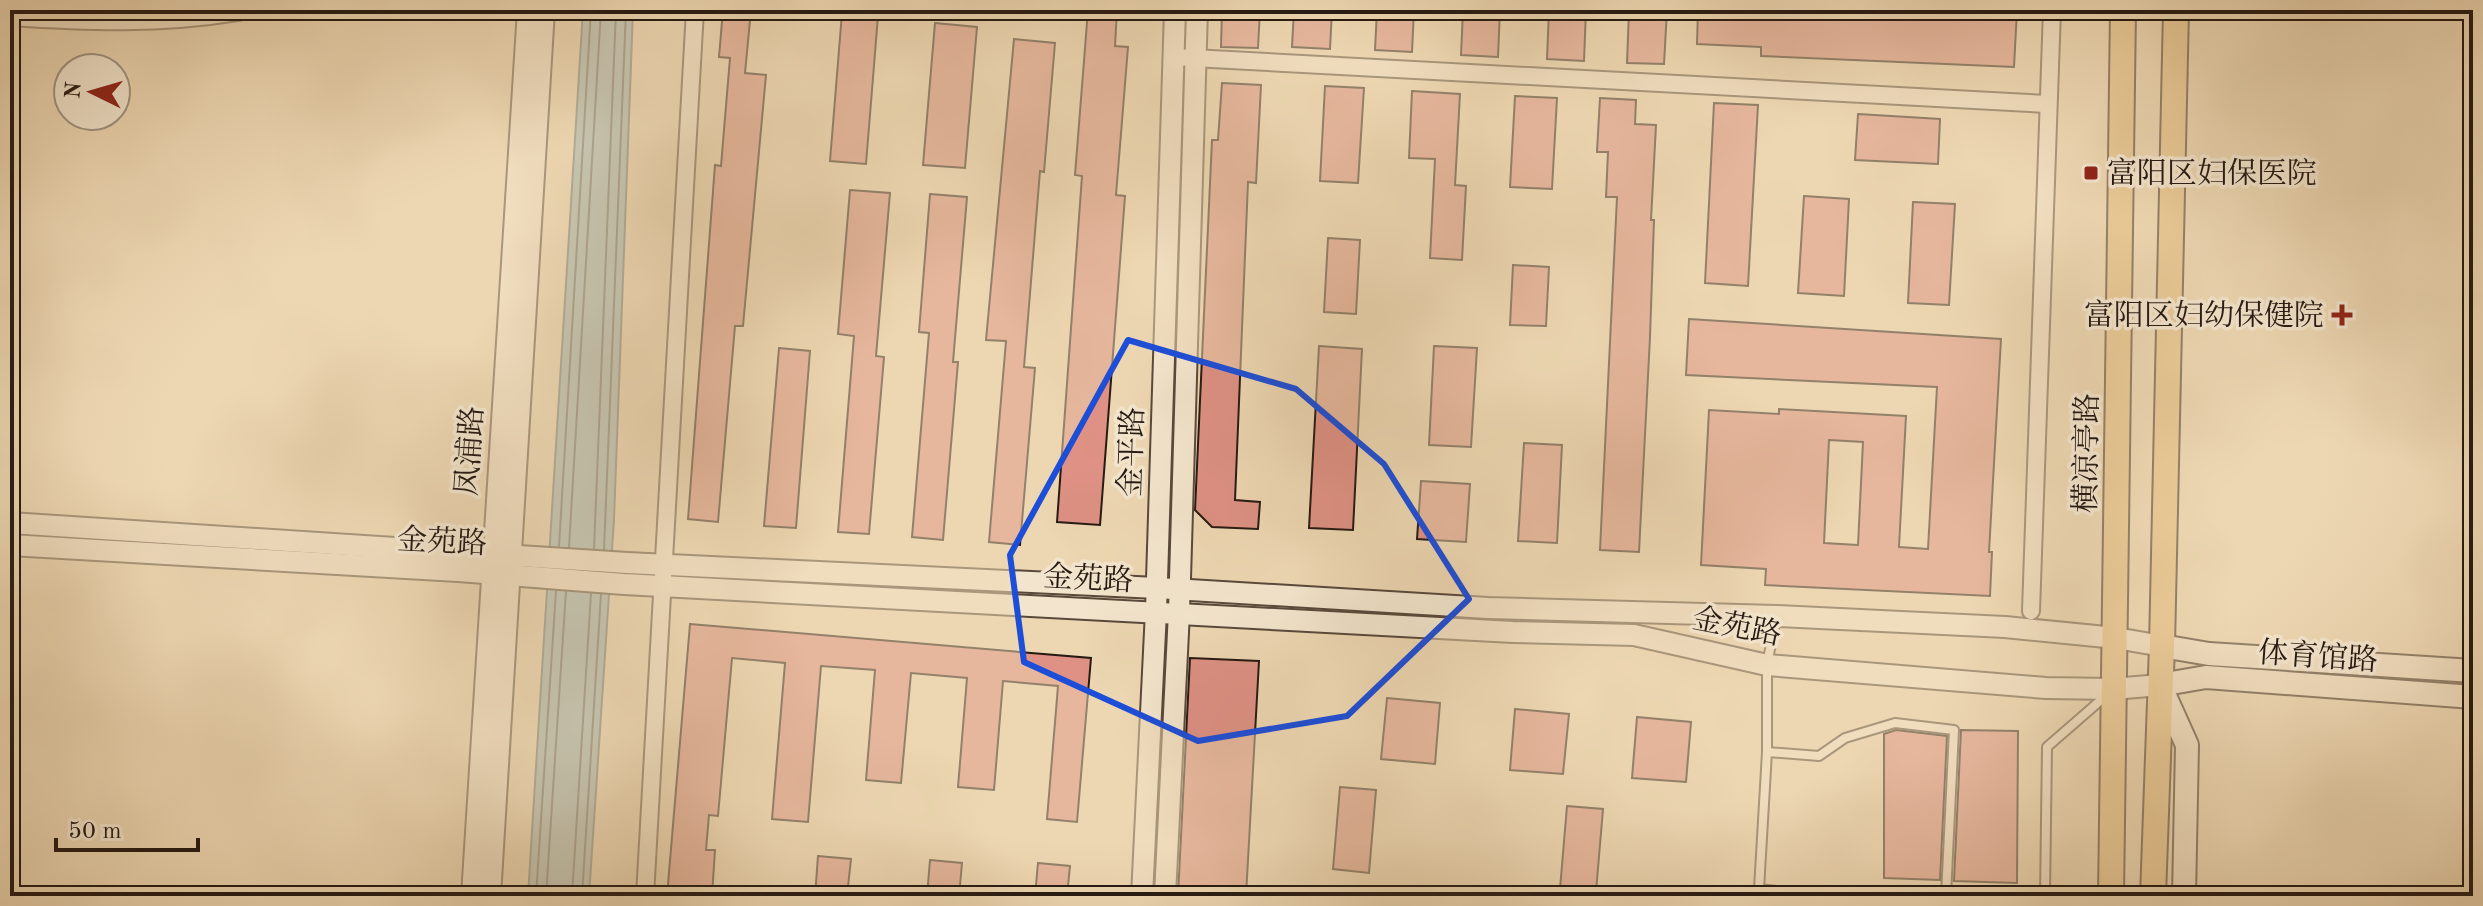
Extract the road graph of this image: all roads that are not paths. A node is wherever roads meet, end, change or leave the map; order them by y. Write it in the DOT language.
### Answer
graph roads {
  1 [pos="238,10"];
  2 [pos="528,10"];
  3 [pos="544,10"];
  4 [pos="695,10"];
  5 [pos="1175,10"];
  6 [pos="1197,10"];
  7 [pos="2052,10"];
  8 [pos="2123,10"];
  9 [pos="2176,10"];
  10 [pos="10,15"];
  11 [pos="1174,57"];
  12 [pos="1195,59"];
  13 [pos="2048,104"];
  14 [pos="10,523"];
  15 [pos="10,545"];
  16 [pos="501,564"];
  17 [pos="663,565"];
  18 [pos="548,568"];
  19 [pos="661,586"];
  20 [pos="1157,588"];
  21 [pos="1180,590"];
  22 [pos="1156,611"];
  23 [pos="2031,611"];
  24 [pos="1179,612"];
  25 [pos="1776,616"];
  26 [pos="2116,638"];
  27 [pos="2162,646"];
  28 [pos="1767,665"];
  29 [pos="2473,671"];
  30 [pos="2160,685"];
  31 [pos="2113,689"];
  32 [pos="2473,697"];
  33 [pos="1767,752"];
  34 [pos="1796,895"];
  35 [pos="472,896"];
  36 [pos="490,896"];
  37 [pos="645,896"];
  38 [pos="1142,896"];
  39 [pos="1165,896"];
  40 [pos="1820,896"];
  41 [pos="1946,896"];
  42 [pos="2045,896"];
  43 [pos="2111,896"];
  44 [pos="2153,896"];
  45 [pos="2184,896"];
  1 -- 10 [label="street"];
  2 -- 16 [label="street, 凤浦路"];
  3 -- 16 [label="street, 凤浦路"];
  4 -- 17 [label="street"];
  5 -- 11 [label="street, 金平路"];
  6 -- 12 [label="street, 金平路"];
  7 -- 13 [label="street"];
  8 -- 26 [label="main road, 横凉亭路"];
  9 -- 27 [label="main road"];
  11 -- 12 [label="street"];
  11 -- 20 [label="street, 金平路"];
  12 -- 13 [label="street"];
  12 -- 21 [label="street, 金平路"];
  13 -- 23 [label="street"];
  14 -- 16 [label="street, 金苑路"];
  15 -- 16 [label="street, 金苑路"];
  16 -- 18 [label="street, 金苑路"];
  16 -- 35 [label="street, 凤浦路"];
  16 -- 36 [label="street, 凤浦路"];
  17 -- 18 [label="street"];
  17 -- 19 [label="street"];
  17 -- 20 [label="street"];
  18 -- 19 [label="street, 金苑路"];
  19 -- 22 [label="street, 金苑路"];
  19 -- 37 [label="street"];
  20 -- 21 [label="street"];
  20 -- 22 [label="street, 金平路"];
  21 -- 24 [label="street, 金平路"];
  21 -- 25 [label="street"];
  22 -- 24 [label="street, 金苑路"];
  22 -- 38 [label="street, 金平路"];
  24 -- 28 [label="street, 金苑路"];
  24 -- 39 [label="street, 金平路"];
  25 -- 26 [label="street"];
  25 -- 28 [label="lane"];
  26 -- 27 [label="street"];
  26 -- 31 [label="main road, 横凉亭路"];
  27 -- 29 [label="main road, 体育馆路"];
  27 -- 30 [label="main road"];
  28 -- 31 [label="street, 金苑路"];
  28 -- 33 [label="lane"];
  30 -- 31 [label="street, 金苑路"];
  30 -- 32 [label="main road, 体育馆路"];
  30 -- 44 [label="main road"];
  30 -- 45 [label="main road"];
  31 -- 42 [label="lane"];
  31 -- 43 [label="main road, 横凉亭路"];
  33 -- 34 [label="lane"];
  33 -- 41 [label="lane"];
  34 -- 40 [label="lane"];
}
